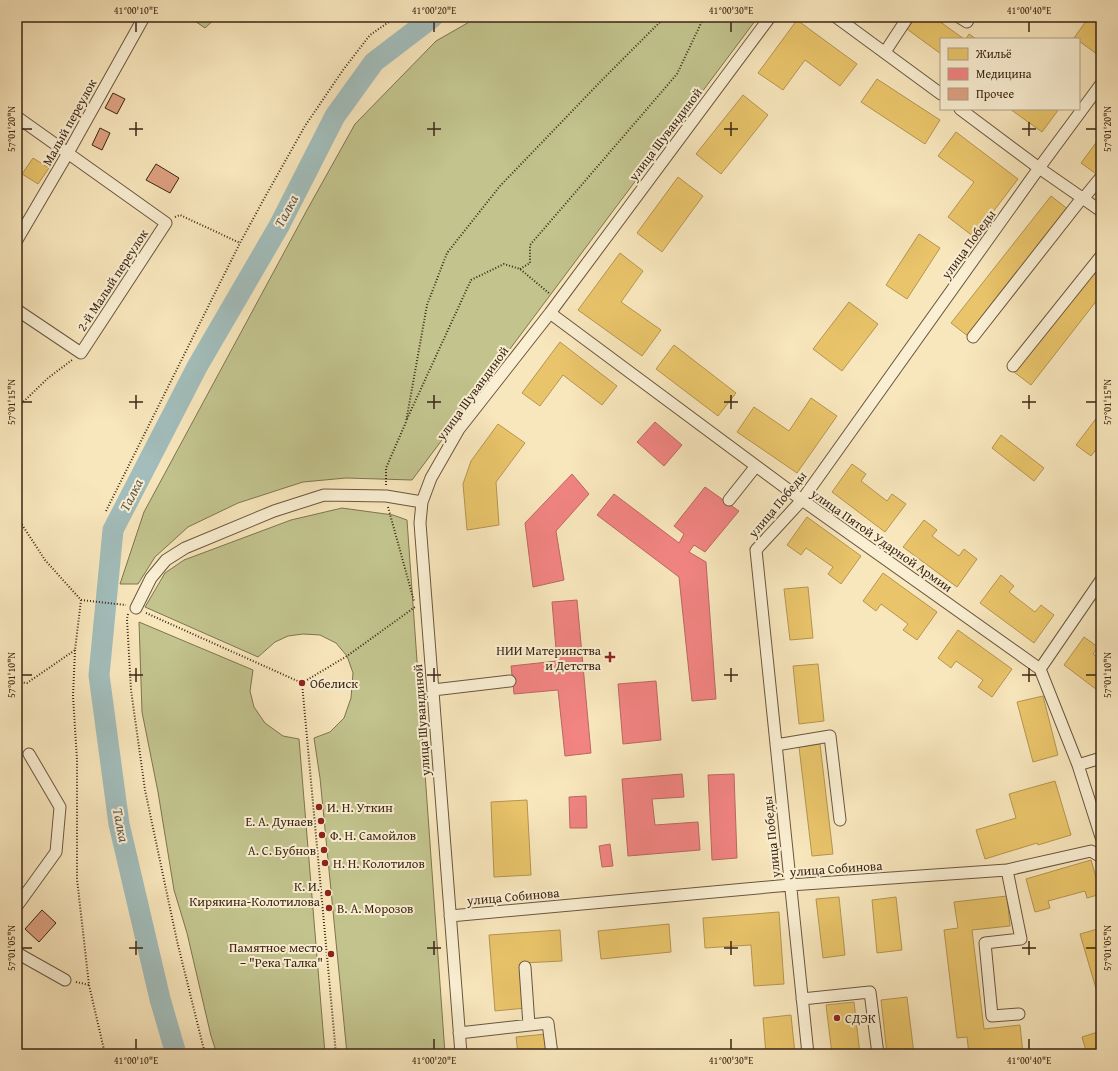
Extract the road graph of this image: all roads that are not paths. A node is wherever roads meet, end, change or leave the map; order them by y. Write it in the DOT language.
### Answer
graph roads {
  1 [pos="144,17"];
  2 [pos="770,17"];
  3 [pos="836,17"];
  4 [pos="908,17"];
  5 [pos="959,17"];
  6 [pos="970,17"];
  7 [pos="884,52"];
  8 [pos="1101,84"];
  9 [pos="940,93"];
  10 [pos="961,110"];
  11 [pos="17,117"];
  12 [pos="68,153"];
  13 [pos="1039,168"];
  14 [pos="1101,177"];
  15 [pos="1083,198"];
  16 [pos="1101,211"];
  17 [pos="17,240"];
  18 [pos="1101,256"];
  19 [pos="17,310"];
  20 [pos="550,313"];
  21 [pos="973,337"];
  22 [pos="1013,366"];
  23 [pos="756,466"];
  24 [pos="729,500"];
  25 [pos="802,500"];
  26 [pos="422,502"];
  27 [pos="1101,580"];
  28 [pos="132,607"];
  29 [pos="1040,669"];
  30 [pos="510,681"];
  31 [pos="433,690"];
  32 [pos="776,745"];
  33 [pos="29,754"];
  34 [pos="1101,758"];
  35 [pos="1078,765"];
  36 [pos="840,820"];
  37 [pos="1101,837"];
  38 [pos="1101,857"];
  39 [pos="1007,870"];
  40 [pos="790,885"];
  41 [pos="17,906"];
  42 [pos="450,916"];
  43 [pos="17,953"];
  44 [pos="524,967"];
  45 [pos="65,980"];
  46 [pos="802,999"];
  47 [pos="1019,1014"];
  48 [pos="529,1025"];
  49 [pos="459,1033"];
  50 [pos="461,1054"];
  51 [pos="552,1054"];
  52 [pos="808,1054"];
  53 [pos="878,1054"];
  1 -- 12 [label="street, Малый переулок"];
  2 -- 20 [label="street, улица Шувандиной"];
  3 -- 7 [label="street"];
  4 -- 7 [label="street"];
  5 -- 6 [label="street"];
  7 -- 9 [label="street"];
  8 -- 13 [label="street, улица Победы"];
  10 -- 13 [label="street"];
  11 -- 12 [label="street"];
  12 -- 17 [label="street, Малый переулок"];
  12 -- 19 [label="street, 2-й Малый переулок"];
  13 -- 15 [label="street"];
  13 -- 25 [label="street, улица Победы"];
  14 -- 15 [label="street"];
  15 -- 16 [label="street"];
  15 -- 21 [label="street"];
  18 -- 22 [label="street"];
  20 -- 23 [label="street, улица Пятой Ударной Армии"];
  20 -- 26 [label="street, улица Шувандиной"];
  23 -- 24 [label="street"];
  23 -- 25 [label="street, улица Пятой Ударной Армии"];
  25 -- 29 [label="street, улица Пятой Ударной Армии"];
  25 -- 32 [label="street, улица Победы"];
  26 -- 28 [label="street"];
  26 -- 31 [label="street, улица Шувандиной"];
  27 -- 29 [label="street"];
  29 -- 35 [label="street"];
  30 -- 31 [label="street"];
  31 -- 42 [label="street, улица Шувандиной"];
  32 -- 36 [label="street"];
  32 -- 40 [label="street, улица Победы"];
  33 -- 41 [label="street"];
  34 -- 35 [label="street"];
  35 -- 37 [label="street"];
  38 -- 39 [label="street, улица Собинова"];
  39 -- 40 [label="street, улица Собинова"];
  39 -- 47 [label="street"];
  40 -- 42 [label="street, улица Собинова"];
  40 -- 46 [label="street, улица Победы"];
  42 -- 49 [label="street, улица Шувандиной"];
  43 -- 45 [label="street"];
  44 -- 48 [label="street"];
  46 -- 52 [label="street, улица Победы"];
  46 -- 53 [label="street"];
  48 -- 49 [label="street"];
  48 -- 51 [label="street"];
  49 -- 50 [label="street, улица Шувандиной"];
}
